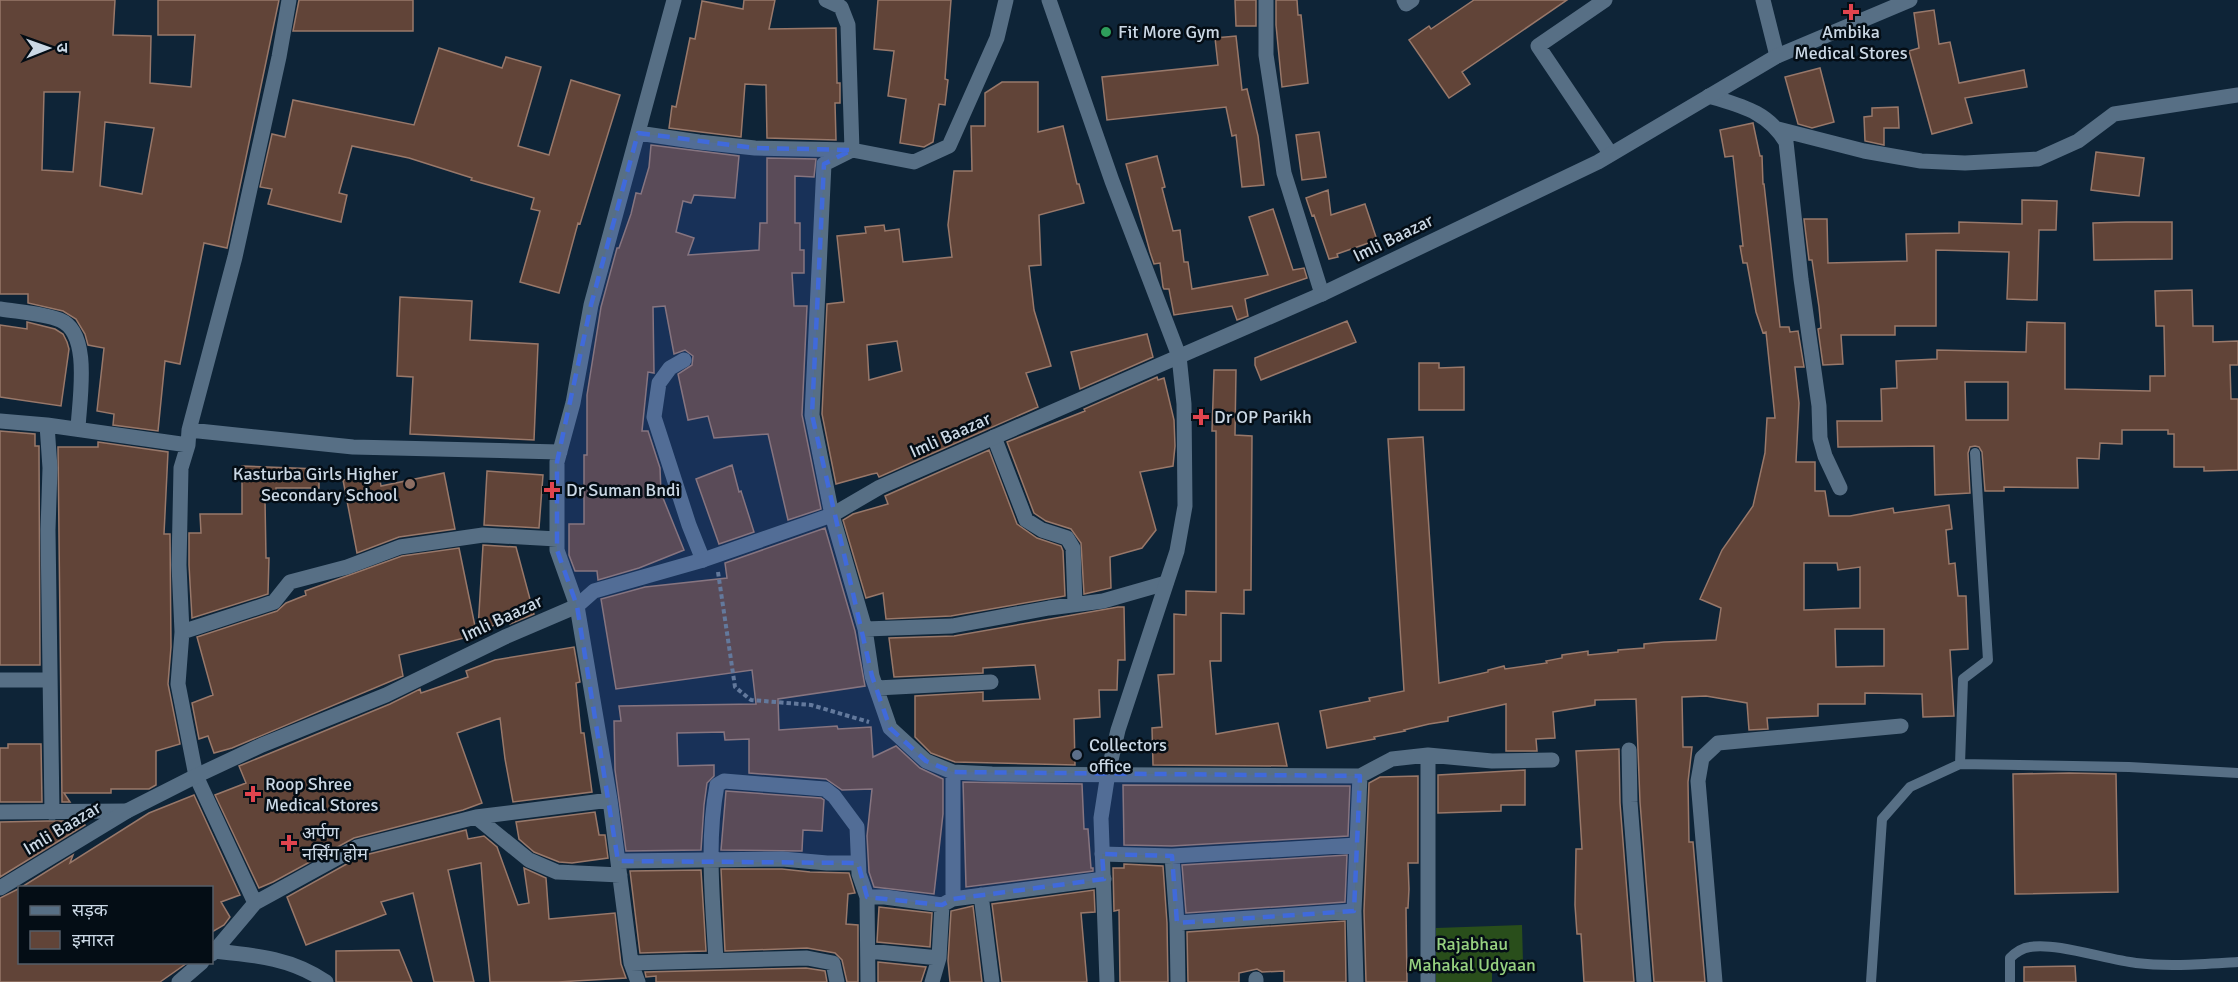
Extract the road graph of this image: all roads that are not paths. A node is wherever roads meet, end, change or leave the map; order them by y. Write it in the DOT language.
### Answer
graph roads {
  1 [pos="289,0"];
  2 [pos="674,0"];
  3 [pos="826,0"];
  4 [pos="1006,0"];
  5 [pos="1049,0"];
  6 [pos="1266,0"];
  7 [pos="1404,0"];
  8 [pos="1412,0"];
  9 [pos="1605,0"];
  10 [pos="1763,0"];
  11 [pos="1909,0"];
  12 [pos="1777,56"];
  13 [pos="2238,95"];
  14 [pos="1709,96"];
  15 [pos="1778,129"];
  16 [pos="638,133"];
  17 [pos="852,150"];
  18 [pos="1610,153"];
  19 [pos="1322,294"];
  20 [pos="0,309"];
  21 [pos="1179,356"];
  22 [pos="684,360"];
  23 [pos="0,421"];
  24 [pos="47,425"];
  25 [pos="78,429"];
  26 [pos="189,429"];
  27 [pos="994,437"];
  28 [pos="188,445"];
  29 [pos="560,452"];
  30 [pos="1975,453"];
  31 [pos="1840,488"];
  32 [pos="832,515"];
  33 [pos="557,539"];
  34 [pos="703,560"];
  35 [pos="1166,582"];
  36 [pos="1076,604"];
  37 [pos="577,606"];
  38 [pos="865,630"];
  39 [pos="182,632"];
  40 [pos="0,680"];
  41 [pos="49,680"];
  42 [pos="991,682"];
  43 [pos="877,688"];
  44 [pos="1901,726"];
  45 [pos="1629,750"];
  46 [pos="1428,755"];
  47 [pos="1552,760"];
  48 [pos="1960,764"];
  49 [pos="954,772"];
  50 [pos="1108,773"];
  51 [pos="2238,773"];
  52 [pos="196,776"];
  53 [pos="1360,776"];
  54 [pos="610,800"];
  55 [pos="128,811"];
  56 [pos="0,812"];
  57 [pos="52,813"];
  58 [pos="476,817"];
  59 [pos="1357,845"];
  60 [pos="1102,854"];
  61 [pos="1172,856"];
  62 [pos="711,859"];
  63 [pos="858,863"];
  64 [pos="619,868"];
  65 [pos="1104,879"];
  66 [pos="0,888"];
  67 [pos="981,895"];
  68 [pos="867,897"];
  69 [pos="948,902"];
  70 [pos="255,903"];
  71 [pos="1354,911"];
  72 [pos="1177,923"];
  73 [pos="868,951"];
  74 [pos="213,953"];
  75 [pos="939,958"];
  76 [pos="716,961"];
  77 [pos="2238,962"];
  78 [pos="631,963"];
  79 [pos="201,964"];
  80 [pos="179,982"];
  81 [pos="326,982"];
  82 [pos="638,982"];
  83 [pos="837,982"];
  84 [pos="868,982"];
  85 [pos="932,982"];
  86 [pos="992,982"];
  87 [pos="1107,982"];
  88 [pos="1178,982"];
  89 [pos="1356,982"];
  90 [pos="1428,982"];
  91 [pos="1644,982"];
  92 [pos="1715,982"];
  93 [pos="1871,982"];
  94 [pos="2010,982"];
  1 -- 26 [label="street"];
  2 -- 16 [label="street"];
  3 -- 17 [label="street"];
  4 -- 17 [label="street"];
  5 -- 21 [label="street"];
  6 -- 19 [label="street"];
  7 -- 8 [label="street"];
  9 -- 18 [label="street"];
  10 -- 12 [label="street"];
  11 -- 12 [label="street, Imli Baazar"];
  12 -- 14 [label="street, Imli Baazar"];
  13 -- 15 [label="street"];
  14 -- 15 [label="street"];
  14 -- 18 [label="street, Imli Baazar"];
  15 -- 31 [label="street"];
  16 -- 17 [label="street"];
  16 -- 29 [label="street"];
  17 -- 32 [label="street"];
  18 -- 19 [label="street, Imli Baazar"];
  19 -- 21 [label="street, Imli Baazar"];
  20 -- 25 [label="street"];
  21 -- 27 [label="street, Imli Baazar"];
  21 -- 35 [label="street"];
  22 -- 34 [label="street"];
  23 -- 24 [label="street"];
  24 -- 25 [label="street"];
  24 -- 41 [label="street"];
  25 -- 28 [label="street"];
  26 -- 28 [label="street"];
  26 -- 29 [label="street"];
  27 -- 32 [label="street, Imli Baazar"];
  27 -- 36 [label="street"];
  28 -- 39 [label="street"];
  29 -- 33 [label="street"];
  30 -- 48 [label="lane"];
  32 -- 34 [label="street, Imli Baazar"];
  32 -- 38 [label="street"];
  33 -- 37 [label="street"];
  33 -- 39 [label="street"];
  34 -- 37 [label="street, Imli Baazar"];
  35 -- 36 [label="street"];
  35 -- 50 [label="street"];
  36 -- 38 [label="street"];
  37 -- 52 [label="street, Imli Baazar"];
  37 -- 54 [label="street"];
  38 -- 43 [label="street"];
  39 -- 52 [label="street"];
  40 -- 41 [label="street"];
  41 -- 57 [label="street"];
  42 -- 43 [label="street"];
  43 -- 49 [label="street"];
  44 -- 92 [label="street"];
  45 -- 91 [label="street"];
  46 -- 47 [label="street"];
  46 -- 53 [label="street"];
  46 -- 90 [label="street"];
  48 -- 51 [label="lane"];
  48 -- 93 [label="lane"];
  49 -- 50 [label="street"];
  49 -- 69 [label="street"];
  50 -- 53 [label="street"];
  50 -- 60 [label="street"];
  52 -- 55 [label="street, Imli Baazar"];
  52 -- 70 [label="street"];
  53 -- 59 [label="street"];
  54 -- 58 [label="street"];
  54 -- 64 [label="street"];
  55 -- 57 [label="street"];
  55 -- 66 [label="street, Imli Baazar"];
  56 -- 57 [label="street"];
  58 -- 64 [label="street"];
  58 -- 70 [label="street"];
  59 -- 61 [label="street"];
  59 -- 71 [label="street"];
  60 -- 61 [label="street"];
  60 -- 65 [label="street"];
  61 -- 72 [label="street"];
  62 -- 63 [label="street"];
  62 -- 63 [label="street"];
  62 -- 64 [label="street"];
  62 -- 76 [label="street"];
  63 -- 68 [label="street"];
  64 -- 78 [label="street"];
  65 -- 67 [label="street"];
  65 -- 87 [label="street"];
  67 -- 69 [label="street"];
  67 -- 86 [label="street"];
  68 -- 69 [label="street"];
  68 -- 73 [label="street"];
  69 -- 75 [label="street"];
  70 -- 74 [label="street"];
  71 -- 72 [label="street"];
  71 -- 89 [label="street"];
  72 -- 88 [label="street"];
  73 -- 75 [label="street"];
  73 -- 84 [label="street"];
  74 -- 81 [label="street"];
  75 -- 85 [label="street"];
  76 -- 78 [label="street"];
  76 -- 83 [label="street"];
  77 -- 94 [label="lane"];
  78 -- 82 [label="street"];
  79 -- 80 [label="street"];
}
